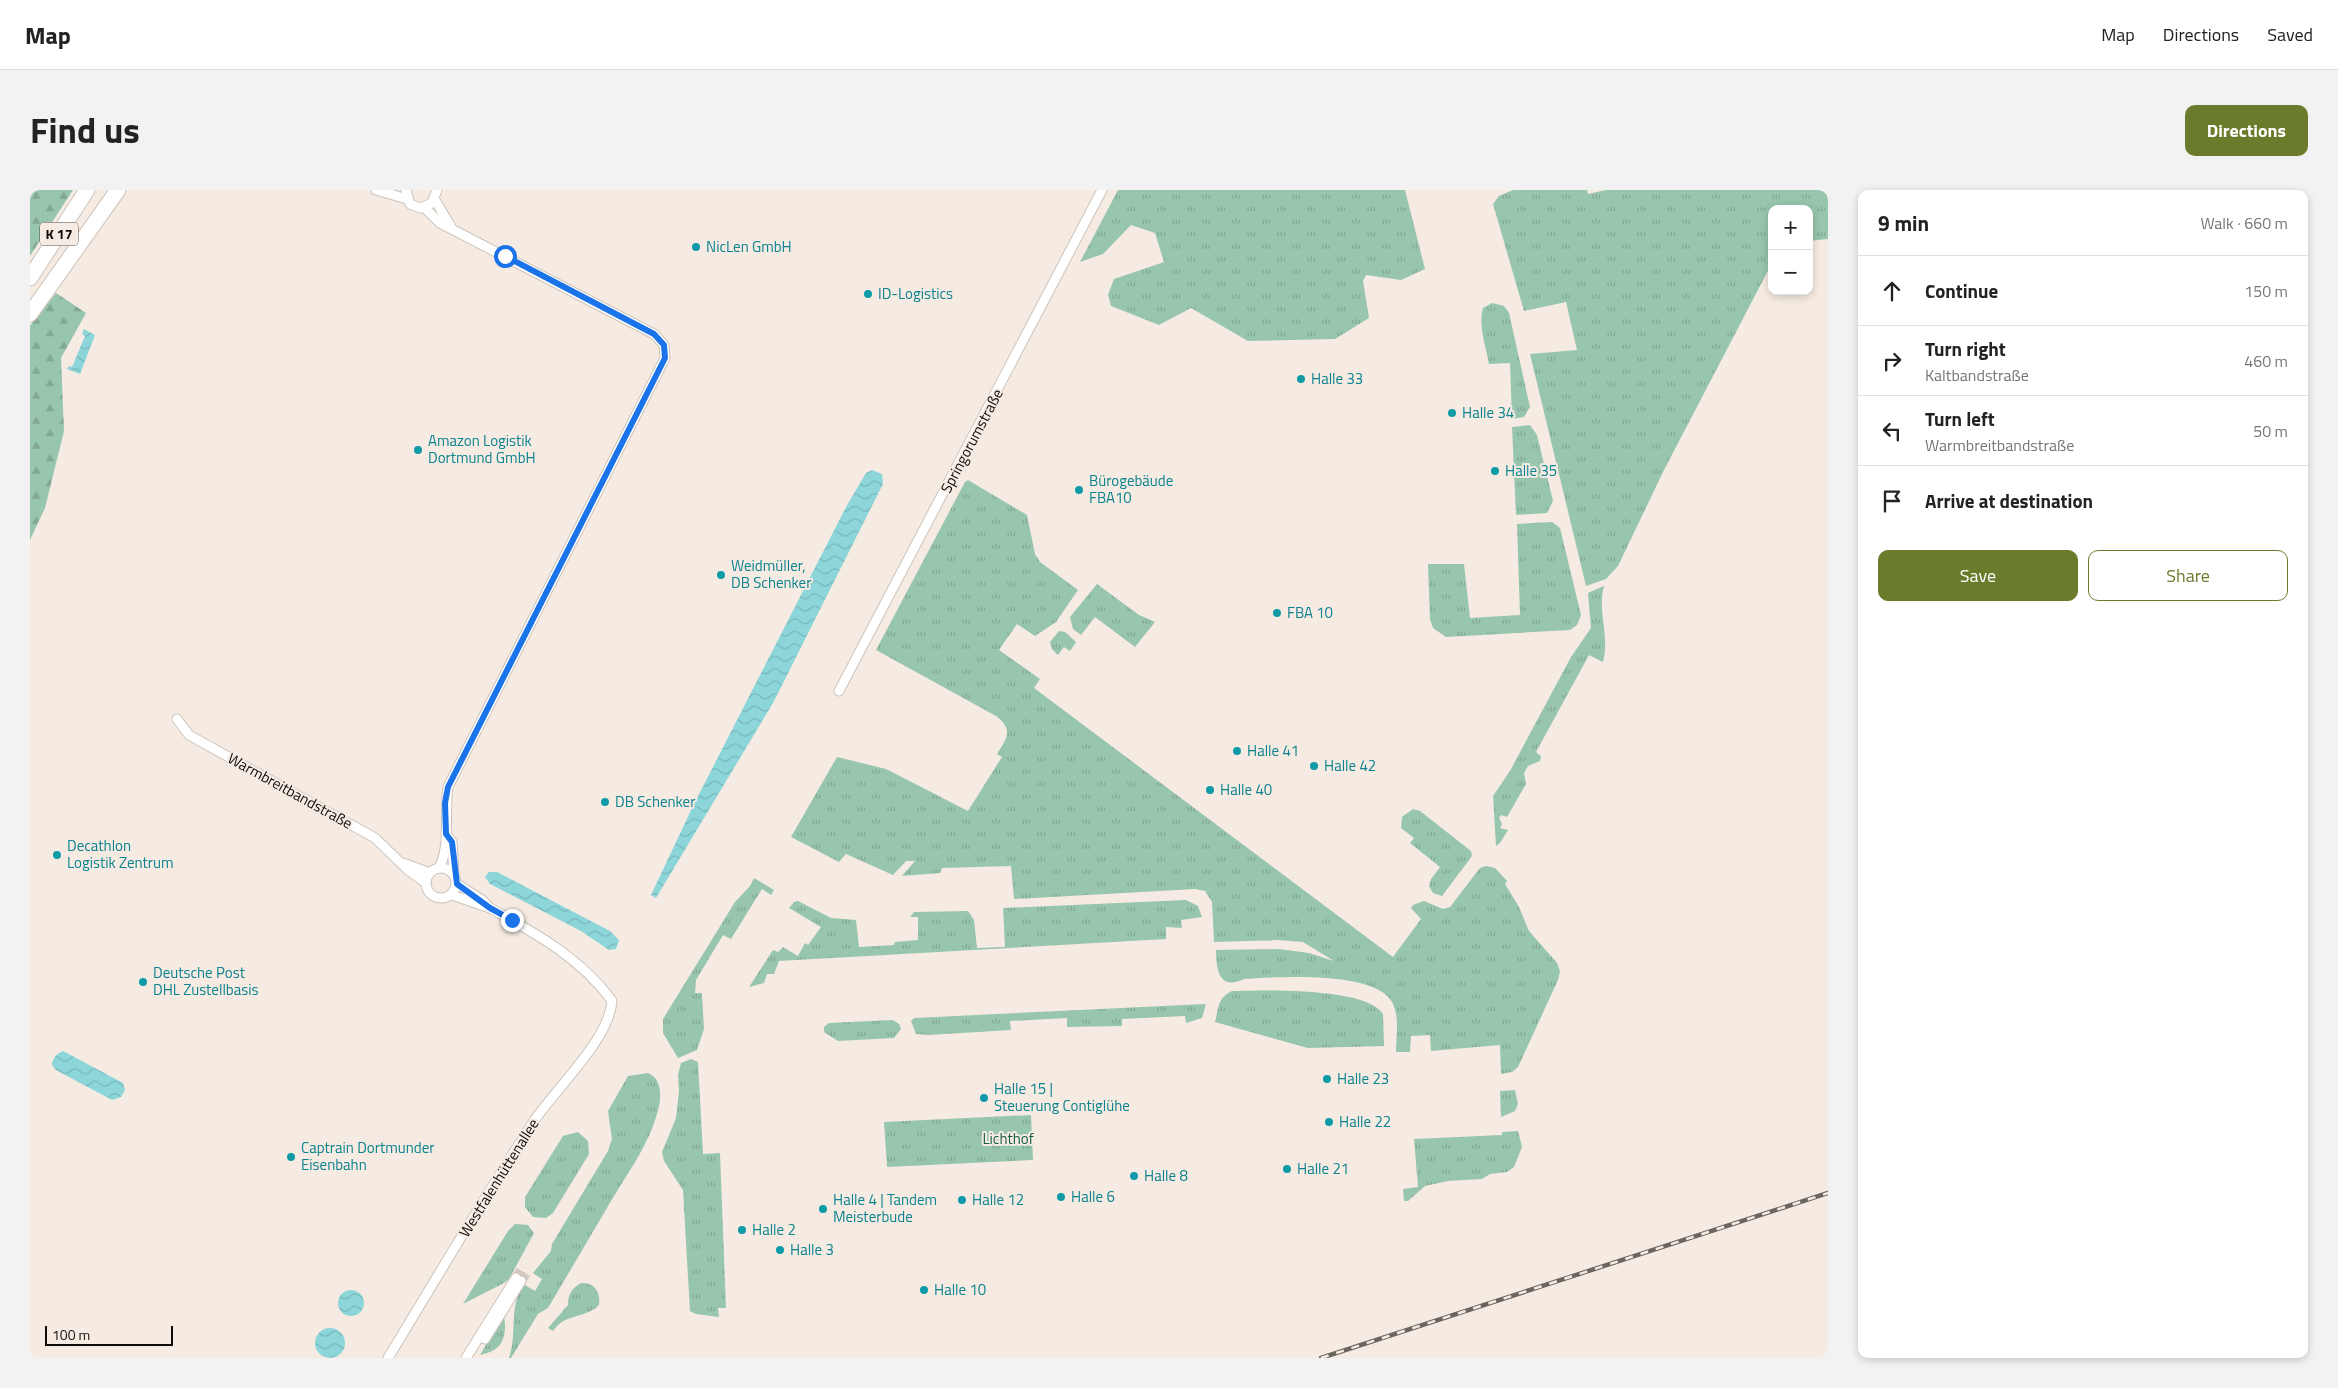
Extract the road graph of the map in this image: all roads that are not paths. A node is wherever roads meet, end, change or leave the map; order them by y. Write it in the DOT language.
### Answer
graph roads {
  1 [pos="87,190"];
  2 [pos="118,190"];
  3 [pos="376,190"];
  4 [pos="437,190"];
  5 [pos="1102,190"];
  6 [pos="407,195"];
  7 [pos="435,200"];
  8 [pos="425,208"];
  9 [pos="453,230"];
  10 [pos="30,278"];
  11 [pos="30,314"];
  12 [pos="839,691"];
  13 [pos="177,719"];
  14 [pos="446,834"];
  15 [pos="403,864"];
  16 [pos="439,868"];
  17 [pos="430,873"];
  18 [pos="454,874"];
  19 [pos="426,883"];
  20 [pos="457,884"];
  21 [pos="452,895"];
  22 [pos="490,908"];
  23 [pos="388,1358"];
  24 [pos="466,1358"];
  25 [pos="473,1358"];
  1 -- 10 [label="highway, K 17"];
  2 -- 11 [label="highway, K 17"];
  3 -- 6 [label="street"];
  4 -- 7 [label="street"];
  5 -- 12 [label="street, Springorumstraße"];
  6 -- 8 [label="street"];
  7 -- 8 [label="street"];
  7 -- 9 [label="street"];
  8 -- 9 [label="street"];
  9 -- 14 [label="street"];
  13 -- 15 [label="street, Warmbreitbandstraße"];
  14 -- 16 [label="street"];
  14 -- 18 [label="street"];
  15 -- 17 [label="street, Warmbreitbandstraße"];
  15 -- 19 [label="street, Warmbreitbandstraße"];
  16 -- 17 [label="street"];
  16 -- 18 [label="street"];
  17 -- 19 [label="street"];
  18 -- 20 [label="street"];
  19 -- 21 [label="street"];
  20 -- 21 [label="street"];
  20 -- 22 [label="street"];
  21 -- 22 [label="street"];
  22 -- 23 [label="street, Westfalenhüttenallee"];
  24 -- 25 [label="street"];
}
